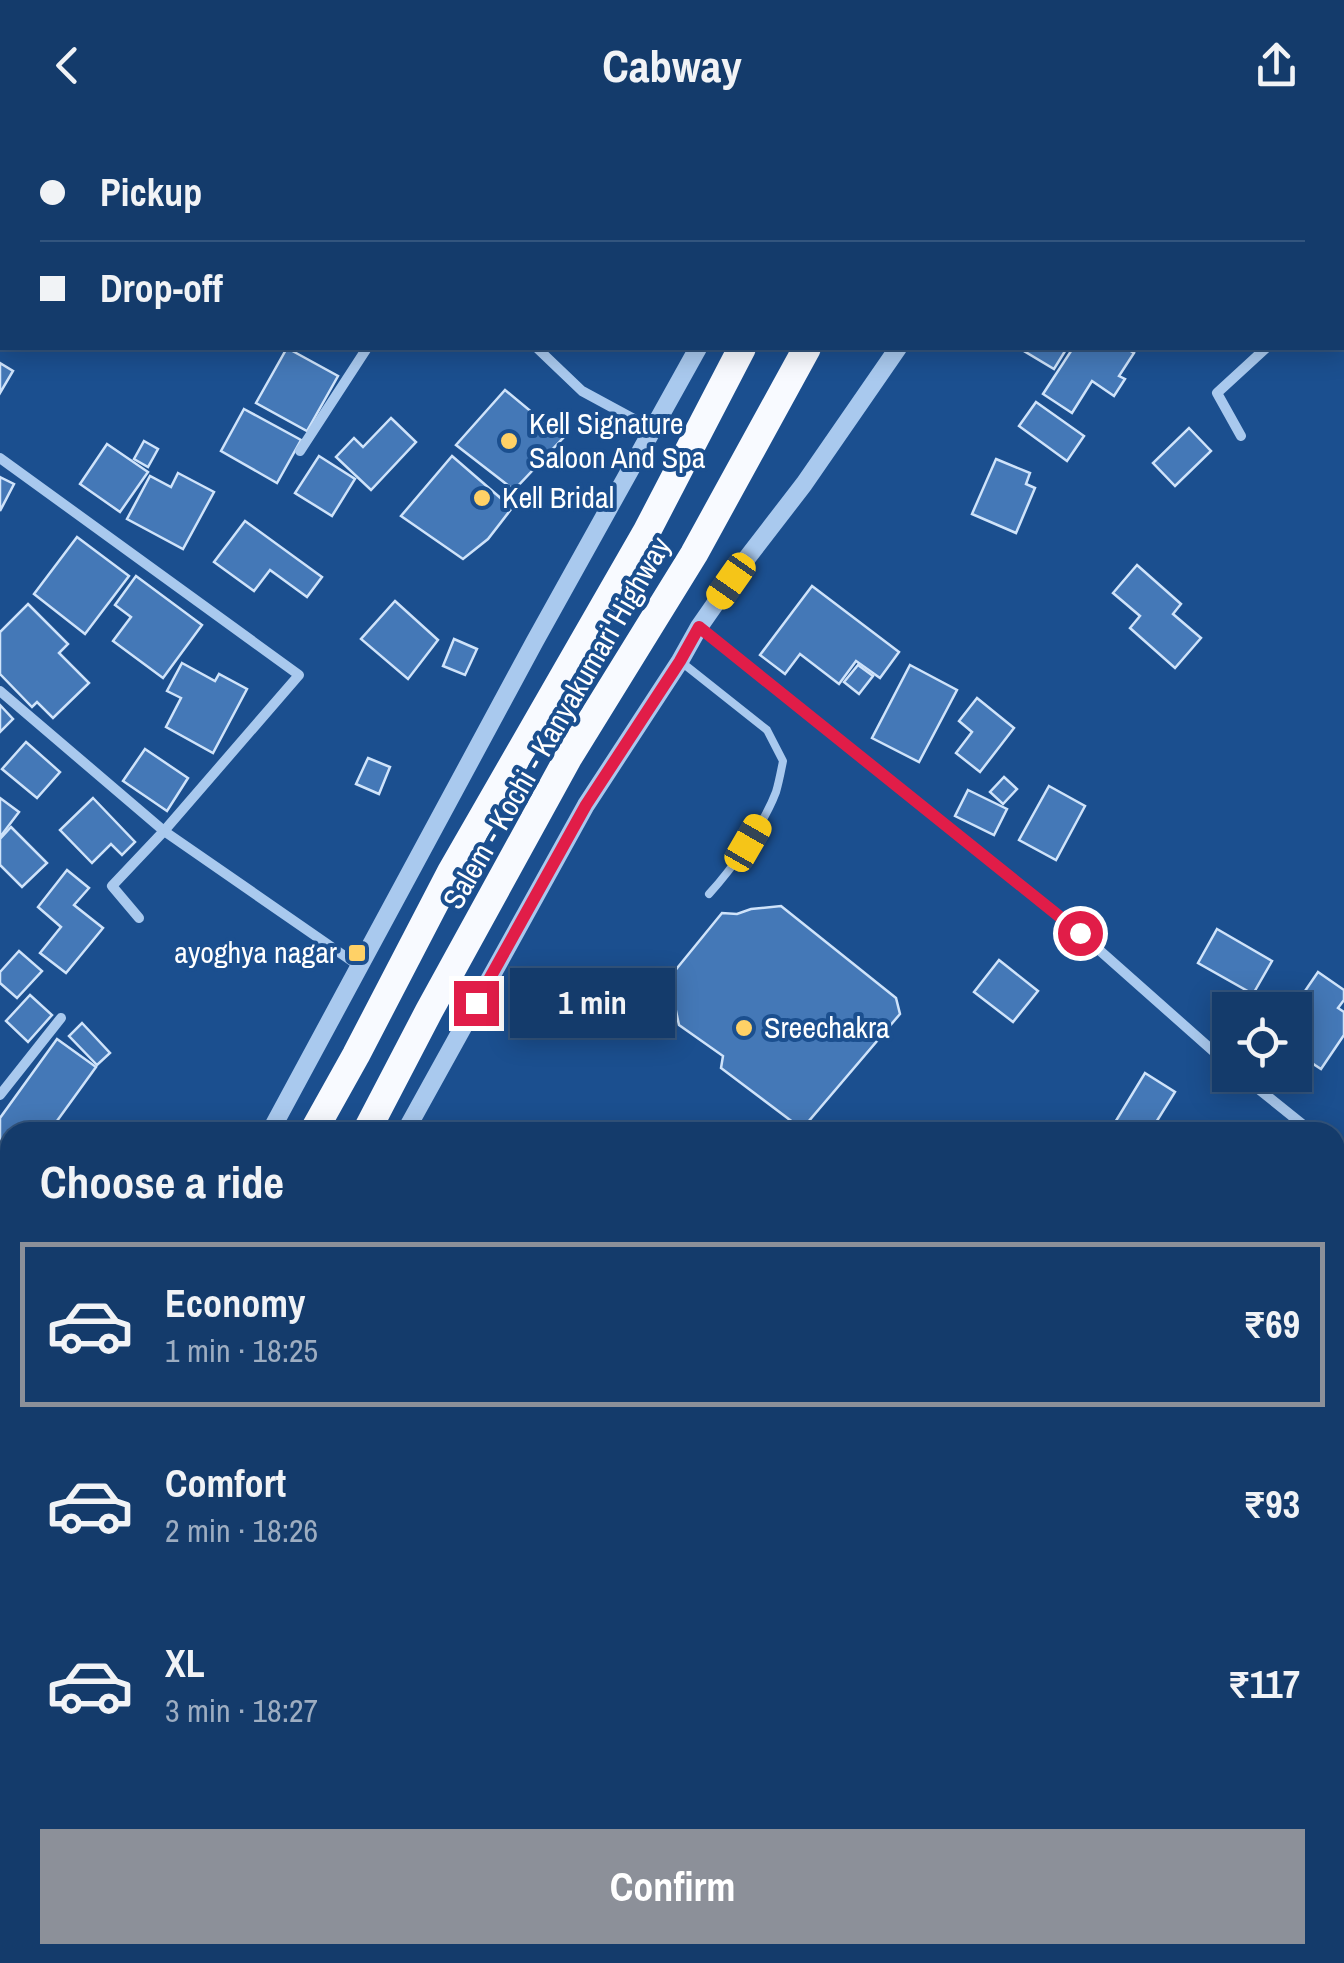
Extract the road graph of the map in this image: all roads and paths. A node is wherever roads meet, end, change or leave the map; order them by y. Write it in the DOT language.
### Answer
graph roads {
  1 [pos="366,350"];
  2 [pos="539,350"];
  3 [pos="697,350"];
  4 [pos="741,350"];
  5 [pos="806,350"];
  6 [pos="897,350"];
  7 [pos="1264,350"];
  8 [pos="654,430"];
  9 [pos="1241,436"];
  10 [pos="300,451"];
  11 [pos="0,458"];
  12 [pos="699,627"];
  13 [pos="680,661"];
  14 [pos="0,691"];
  15 [pos="164,832"];
  16 [pos="710,894"];
  17 [pos="139,918"];
  18 [pos="359,966"];
  19 [pos="61,1018"];
  20 [pos="1212,1050"];
  21 [pos="1261,1092"];
  22 [pos="0,1095"];
  23 [pos="275,1122"];
  24 [pos="319,1122"];
  25 [pos="371,1122"];
  26 [pos="411,1122"];
  27 [pos="1299,1122"];
  1 -- 10 [label="street"];
  2 -- 8 [label="street"];
  3 -- 8 [label="street"];
  4 -- 24 [label="highway, Salem - Kochi - Kanyakumari Highway"];
  5 -- 25 [label="highway, Salem - Kochi - Kanyakumari Highway"];
  6 -- 12 [label="street"];
  7 -- 9 [label="street"];
  8 -- 18 [label="street"];
  11 -- 15 [label="street"];
  12 -- 13 [label="street"];
  12 -- 20 [label="street"];
  13 -- 16 [label="lane"];
  13 -- 26 [label="street"];
  14 -- 15 [label="street"];
  15 -- 17 [label="street"];
  15 -- 18 [label="street"];
  18 -- 23 [label="street"];
  19 -- 22 [label="street"];
  21 -- 27 [label="street"];
}
